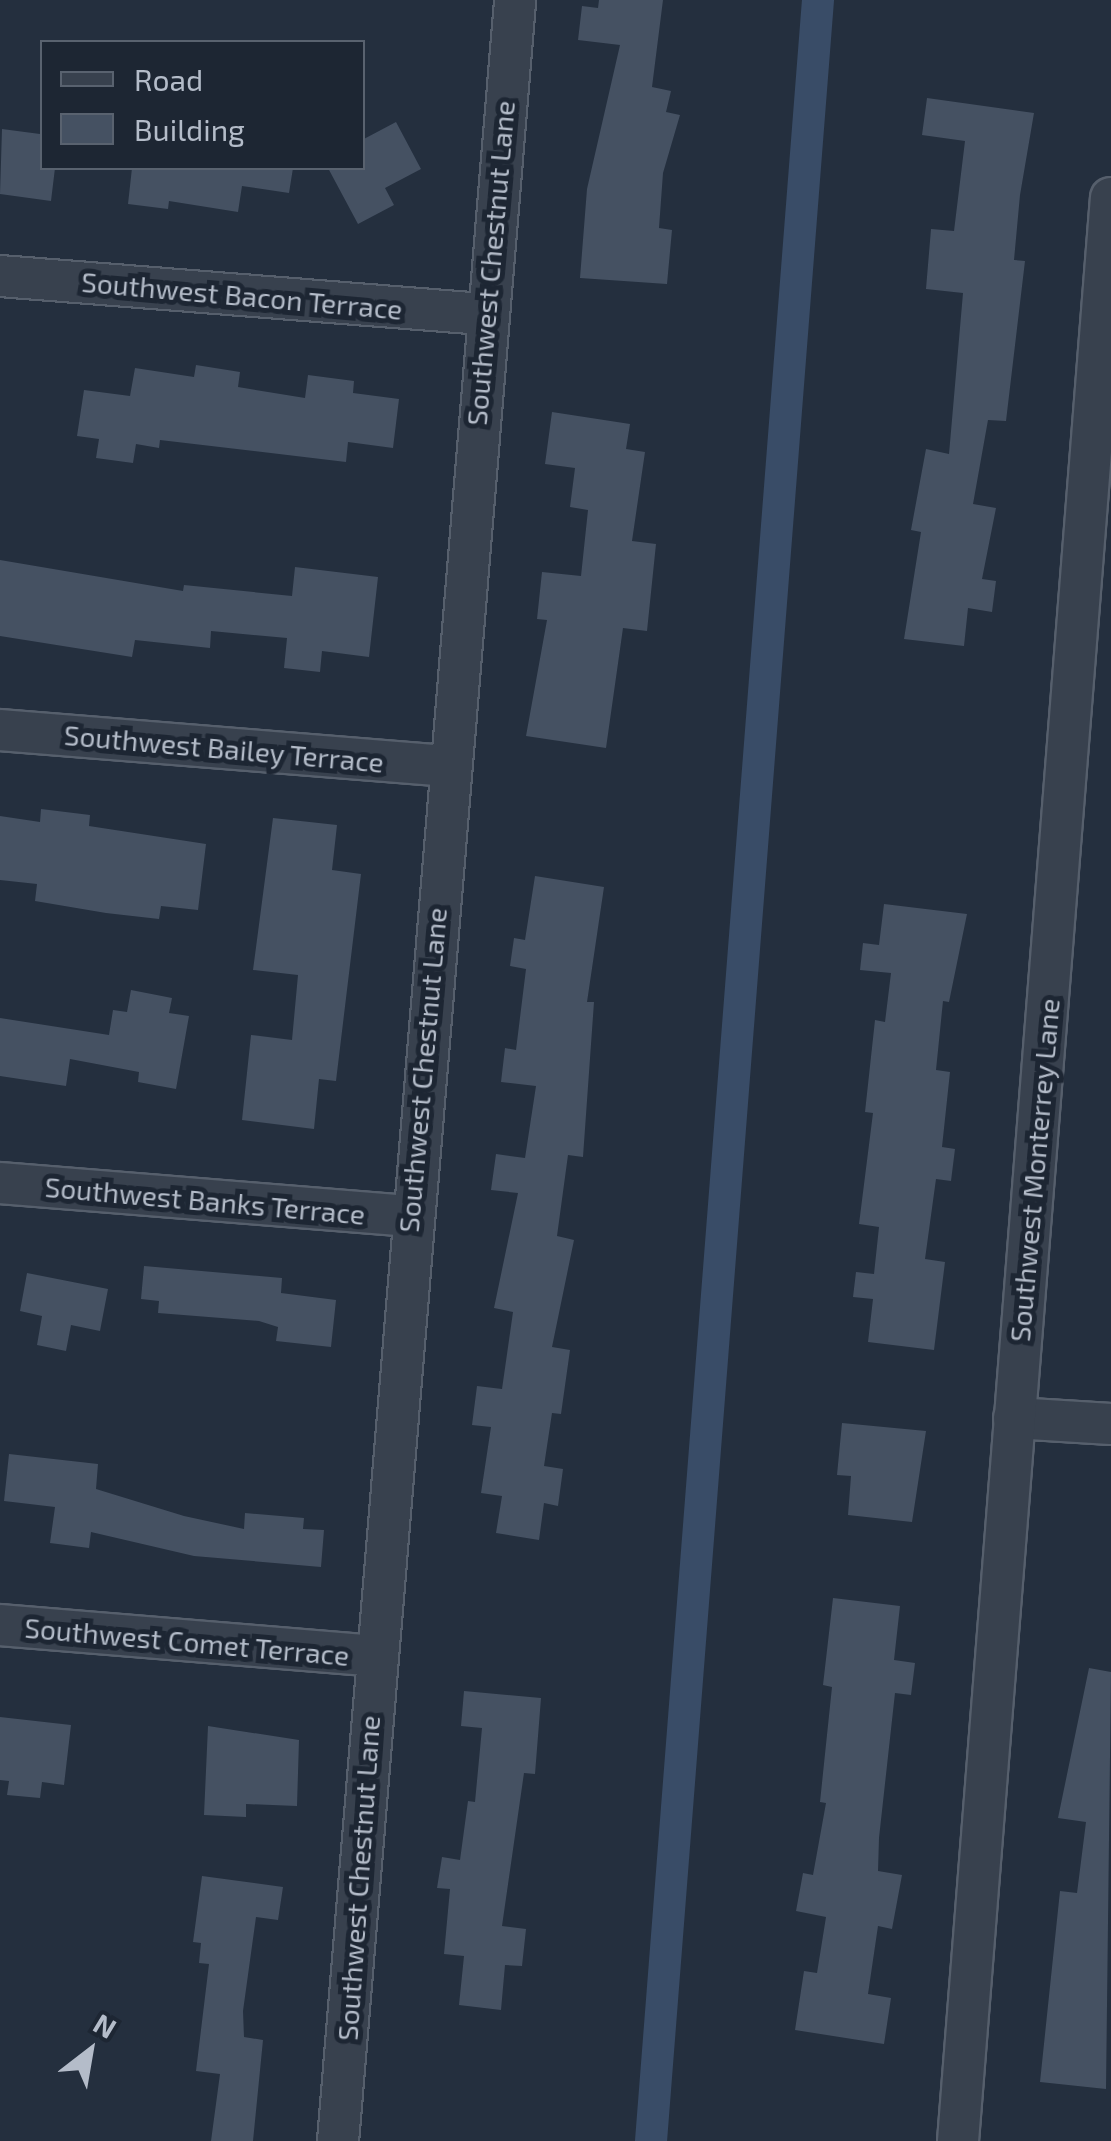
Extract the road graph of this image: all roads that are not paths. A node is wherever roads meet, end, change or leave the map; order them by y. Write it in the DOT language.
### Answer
graph roads {
  1 [pos="514,0"];
  2 [pos="1111,198"];
  3 [pos="0,276"];
  4 [pos="485,314"];
  5 [pos="0,730"];
  6 [pos="448,766"];
  7 [pos="0,1183"];
  8 [pos="410,1216"];
  9 [pos="1014,1418"];
  10 [pos="1111,1424"];
  11 [pos="0,1625"];
  12 [pos="374,1656"];
  13 [pos="338,2141"];
  14 [pos="958,2141"];
  1 -- 4 [label="street, Southwest Chestnut Lane"];
  2 -- 9 [label="street, Southwest Monterrey Lane"];
  3 -- 4 [label="street, Southwest Bacon Terrace"];
  4 -- 6 [label="street, Southwest Chestnut Lane"];
  5 -- 6 [label="street, Southwest Bailey Terrace"];
  6 -- 8 [label="street, Southwest Chestnut Lane"];
  7 -- 8 [label="street, Southwest Banks Terrace"];
  8 -- 12 [label="street, Southwest Chestnut Lane"];
  9 -- 10 [label="street"];
  9 -- 14 [label="street, Southwest Monterrey Lane"];
  11 -- 12 [label="street, Southwest Comet Terrace"];
  12 -- 13 [label="street, Southwest Chestnut Lane"];
}
